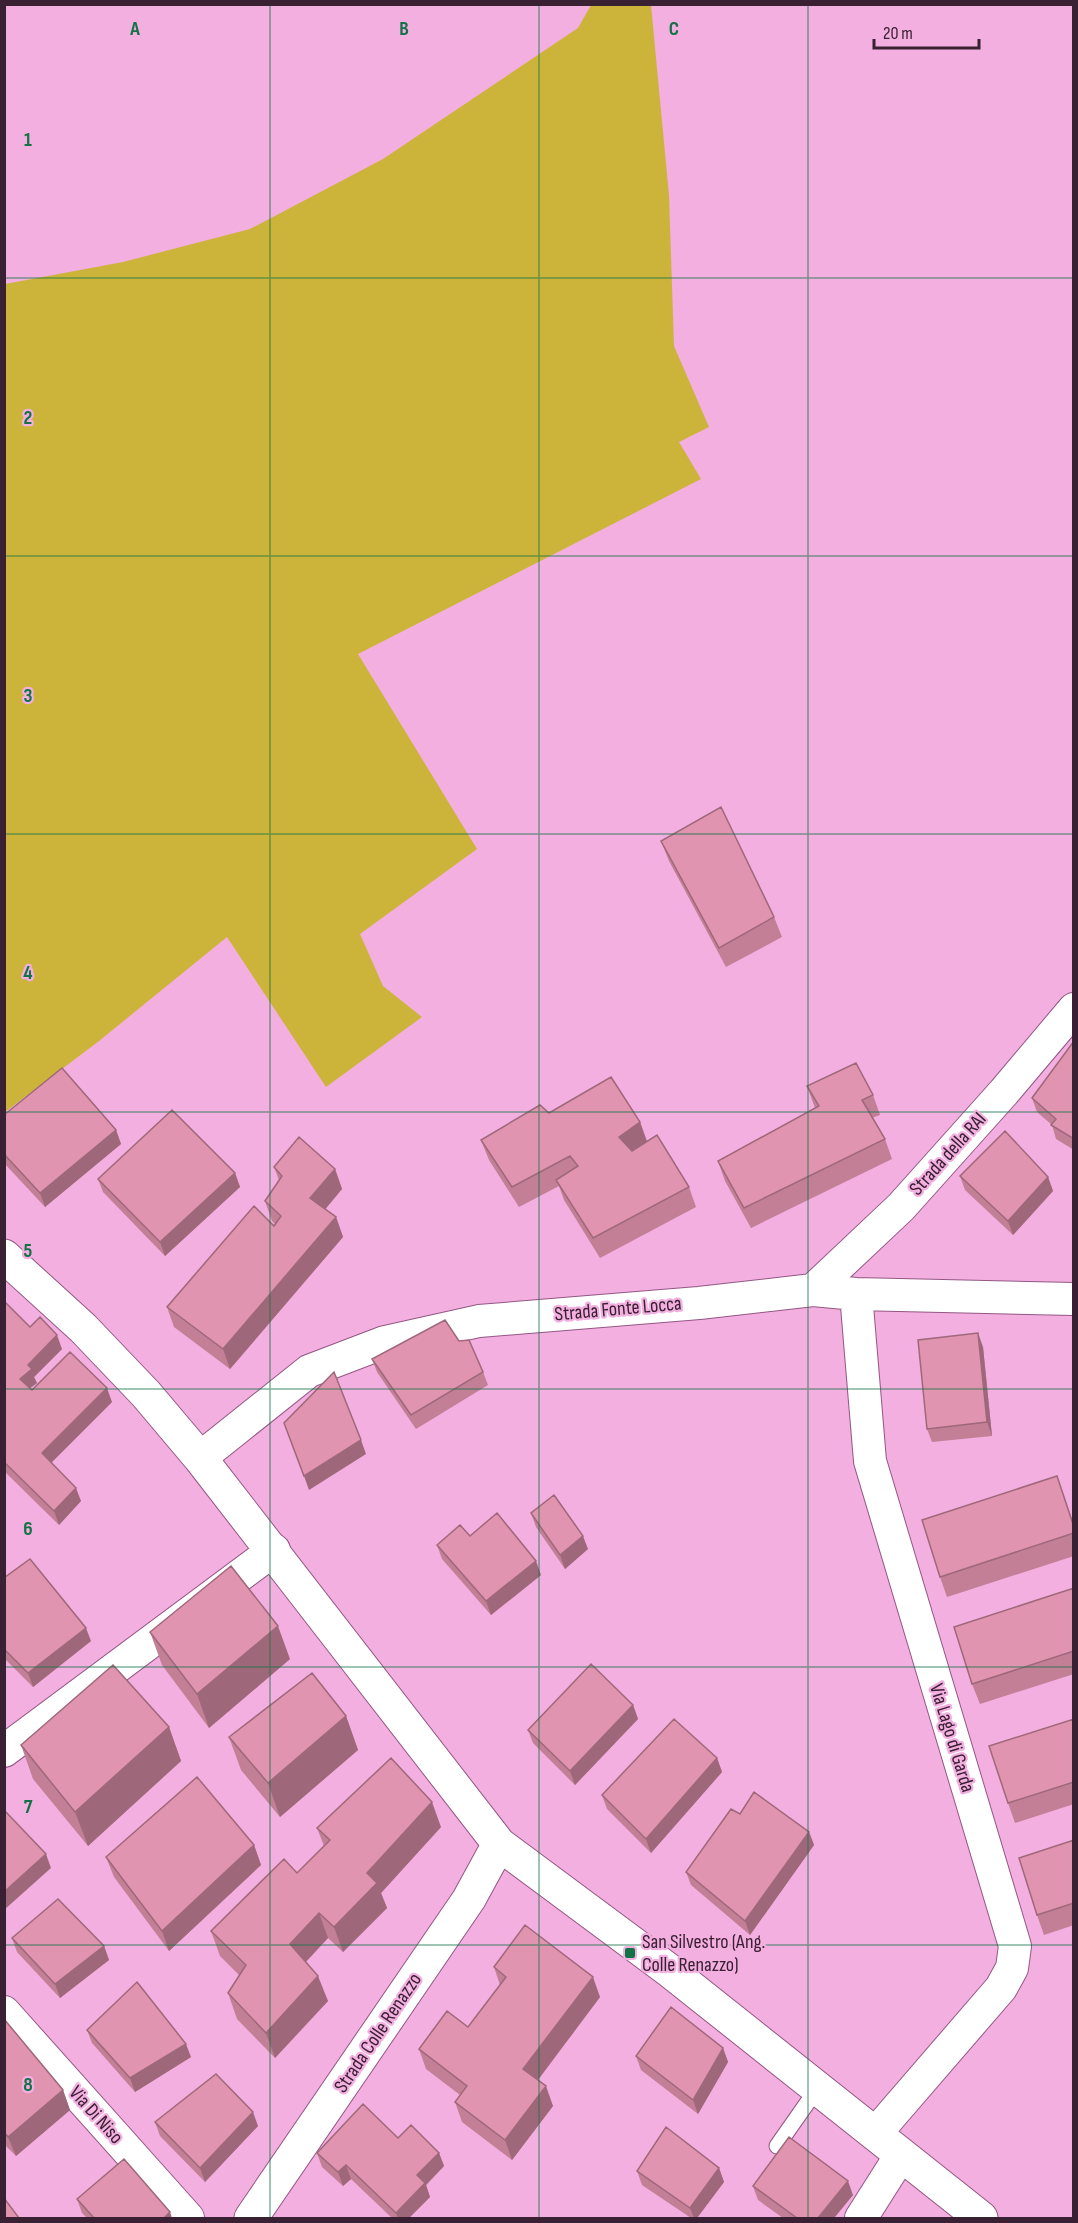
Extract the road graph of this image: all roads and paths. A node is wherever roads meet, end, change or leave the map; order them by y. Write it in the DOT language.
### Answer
graph roads {
  1 [pos="1074,1009"];
  2 [pos="4,1256"];
  3 [pos="813,1290"];
  4 [pos="856,1294"];
  5 [pos="1074,1299"];
  6 [pos="200,1458"];
  7 [pos="274,1550"];
  8 [pos="4,1750"];
  9 [pos="499,1844"];
  10 [pos="4,2012"];
  11 [pos="817,2089"];
  12 [pos="875,2134"];
  13 [pos="777,2146"];
  14 [pos="901,2155"];
  15 [pos="188,2218"];
  16 [pos="251,2218"];
  17 [pos="861,2218"];
  18 [pos="981,2218"];
  1 -- 3 [label="street, Strada della RAI"];
  2 -- 6 [label="street"];
  3 -- 4 [label="street, Strada Fonte Locca"];
  3 -- 6 [label="street, Strada Fonte Locca"];
  4 -- 5 [label="street, Strada Fonte Locca"];
  4 -- 12 [label="street, Via Lago di Garda"];
  6 -- 7 [label="street"];
  7 -- 8 [label="street"];
  7 -- 9 [label="street"];
  9 -- 11 [label="street"];
  9 -- 16 [label="street, Strada Colle Renazzo"];
  10 -- 15 [label="street, Via Di Niso"];
  11 -- 12 [label="street"];
  11 -- 13 [label="lane"];
  12 -- 14 [label="street"];
  14 -- 17 [label="street"];
  14 -- 18 [label="street"];
}
